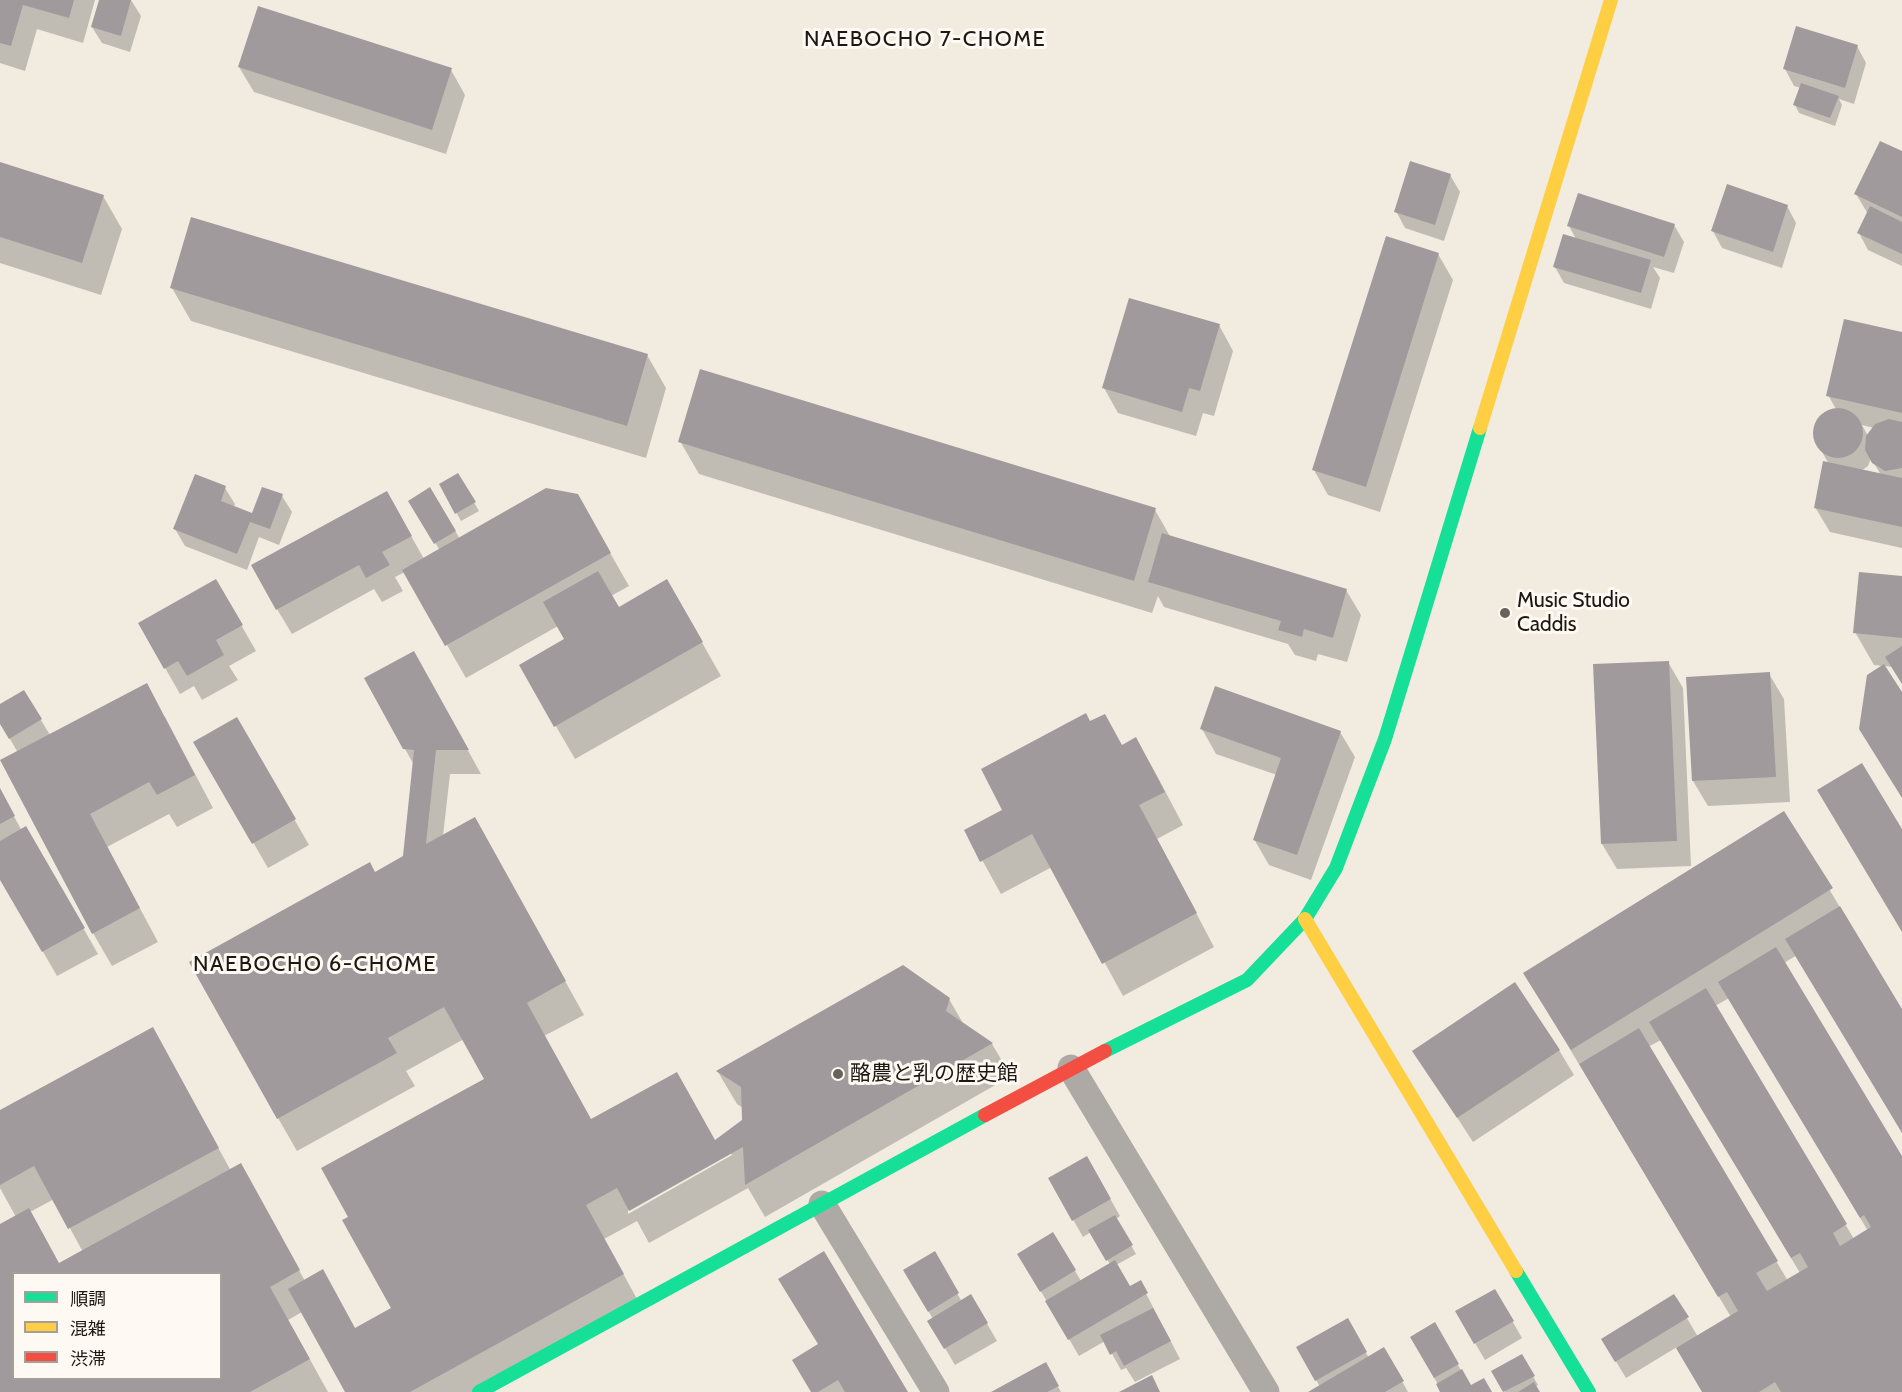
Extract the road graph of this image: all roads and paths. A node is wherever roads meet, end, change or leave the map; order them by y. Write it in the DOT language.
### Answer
graph roads {
  1 [pos="1611,0"];
  2 [pos="1305,919"];
  3 [pos="1071,1068"];
  4 [pos="822,1204"];
  5 [pos="479,1392"];
  6 [pos="936,1392"];
  7 [pos="1266,1392"];
  8 [pos="1589,1392"];
  1 -- 2 [label="street"];
  2 -- 3 [label="street"];
  2 -- 8 [label="street"];
  3 -- 4 [label="street"];
  3 -- 7 [label="street"];
  4 -- 5 [label="street"];
  4 -- 6 [label="street"];
}
